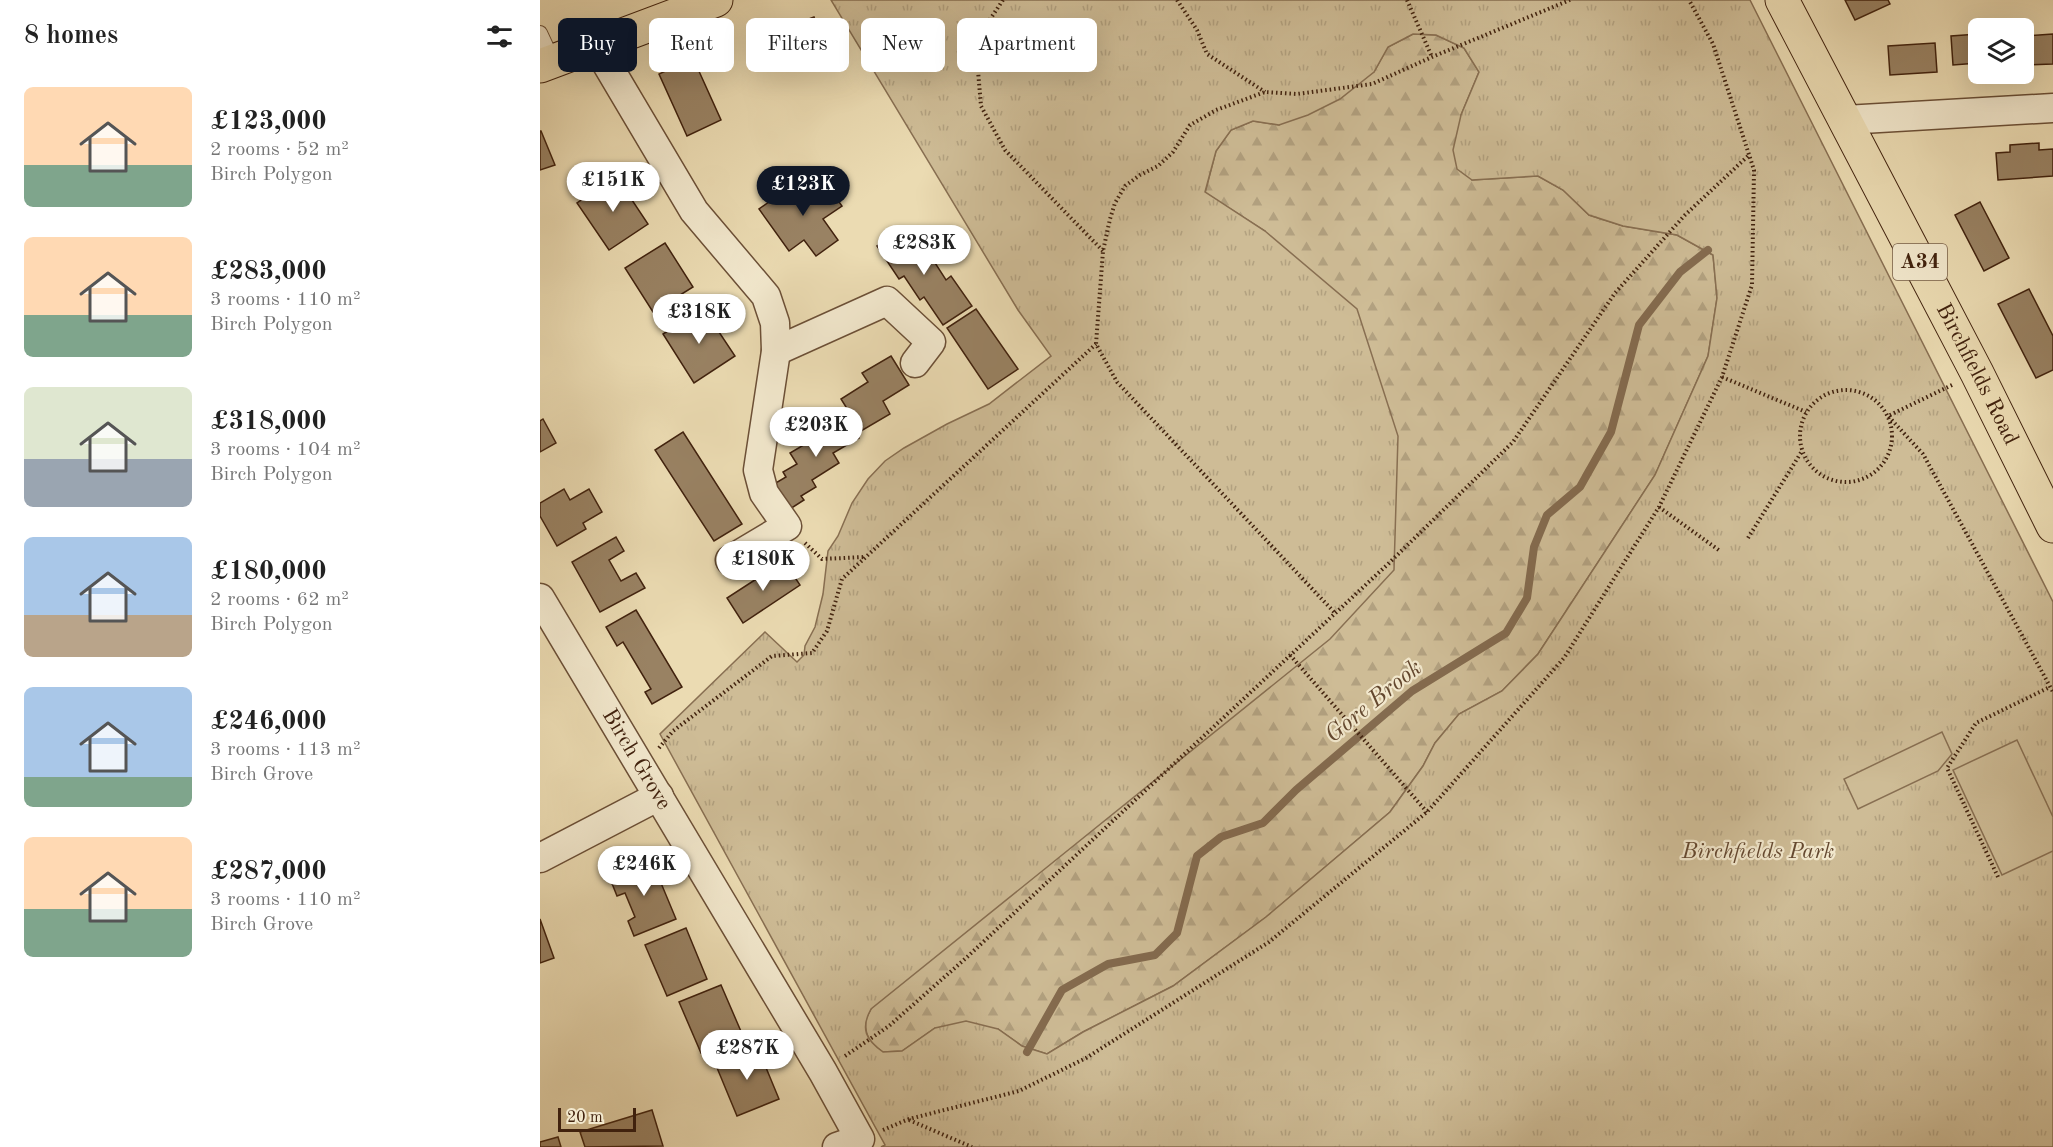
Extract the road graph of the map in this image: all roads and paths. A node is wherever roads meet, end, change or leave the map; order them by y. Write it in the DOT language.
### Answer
graph roads {
  1 [pos="716,0"];
  2 [pos="1003,0"];
  3 [pos="1177,0"];
  4 [pos="1407,0"];
  5 [pos="1570,0"];
  6 [pos="1689,0"];
  7 [pos="1782,0"];
  8 [pos="637,29"];
  9 [pos="1432,57"];
  10 [pos="612,72"];
  11 [pos="1265,92"];
  12 [pos="2053,108"];
  13 [pos="1845,120"];
  14 [pos="1749,155"];
  15 [pos="1103,251"];
  16 [pos="1096,344"];
  17 [pos="776,351"];
  18 [pos="915,363"];
  19 [pos="1977,373"];
  20 [pos="1722,377"];
  21 [pos="1806,412"];
  22 [pos="1888,416"];
  23 [pos="1802,451"];
  24 [pos="1659,507"];
  25 [pos="787,526"];
  26 [pos="2053,526"];
  27 [pos="1748,538"];
  28 [pos="1720,550"];
  29 [pos="865,557"];
  30 [pos="730,560"];
  31 [pos="540,597"];
  32 [pos="1334,612"];
  33 [pos="1290,655"];
  34 [pos="2052,690"];
  35 [pos="641,765"];
  36 [pos="659,796"];
  37 [pos="1427,812"];
  38 [pos="540,858"];
  39 [pos="1998,877"];
  40 [pos="823,1072"];
  41 [pos="909,1119"];
  42 [pos="848,1143"];
  43 [pos="972,1147"];
  1 -- 8 [label="highway"];
  2 -- 15 [label="path"];
  3 -- 11 [label="path"];
  4 -- 9 [label="path"];
  5 -- 9 [label="path"];
  6 -- 14 [label="path"];
  7 -- 13 [label="highway, Birchfields Road / A34"];
  9 -- 11 [label="path"];
  10 -- 17 [label="street"];
  11 -- 15 [label="path"];
  12 -- 13 [label="street"];
  13 -- 19 [label="highway, Birchfields Road / A34"];
  14 -- 20 [label="path"];
  14 -- 32 [label="path"];
  15 -- 16 [label="path"];
  16 -- 29 [label="path"];
  16 -- 32 [label="path"];
  17 -- 18 [label="street"];
  17 -- 25 [label="street"];
  19 -- 22 [label="path"];
  19 -- 26 [label="highway, Birchfields Road / A34"];
  20 -- 21 [label="path"];
  20 -- 24 [label="path"];
  21 -- 22 [label="path"];
  21 -- 23 [label="path"];
  22 -- 23 [label="path"];
  22 -- 34 [label="path"];
  23 -- 27 [label="path"];
  24 -- 28 [label="path"];
  24 -- 37 [label="path"];
  25 -- 29 [label="path"];
  25 -- 30 [label="street"];
  29 -- 35 [label="path"];
  31 -- 35 [label="street, Birch Grove"];
  32 -- 33 [label="path"];
  33 -- 37 [label="path"];
  33 -- 40 [label="path"];
  34 -- 39 [label="path"];
  35 -- 36 [label="street, Birch Grove"];
  36 -- 38 [label="street"];
  36 -- 40 [label="street, Birch Grove"];
  37 -- 41 [label="path"];
  40 -- 42 [label="street, Birch Grove"];
  41 -- 42 [label="path"];
  41 -- 43 [label="path"];
}
